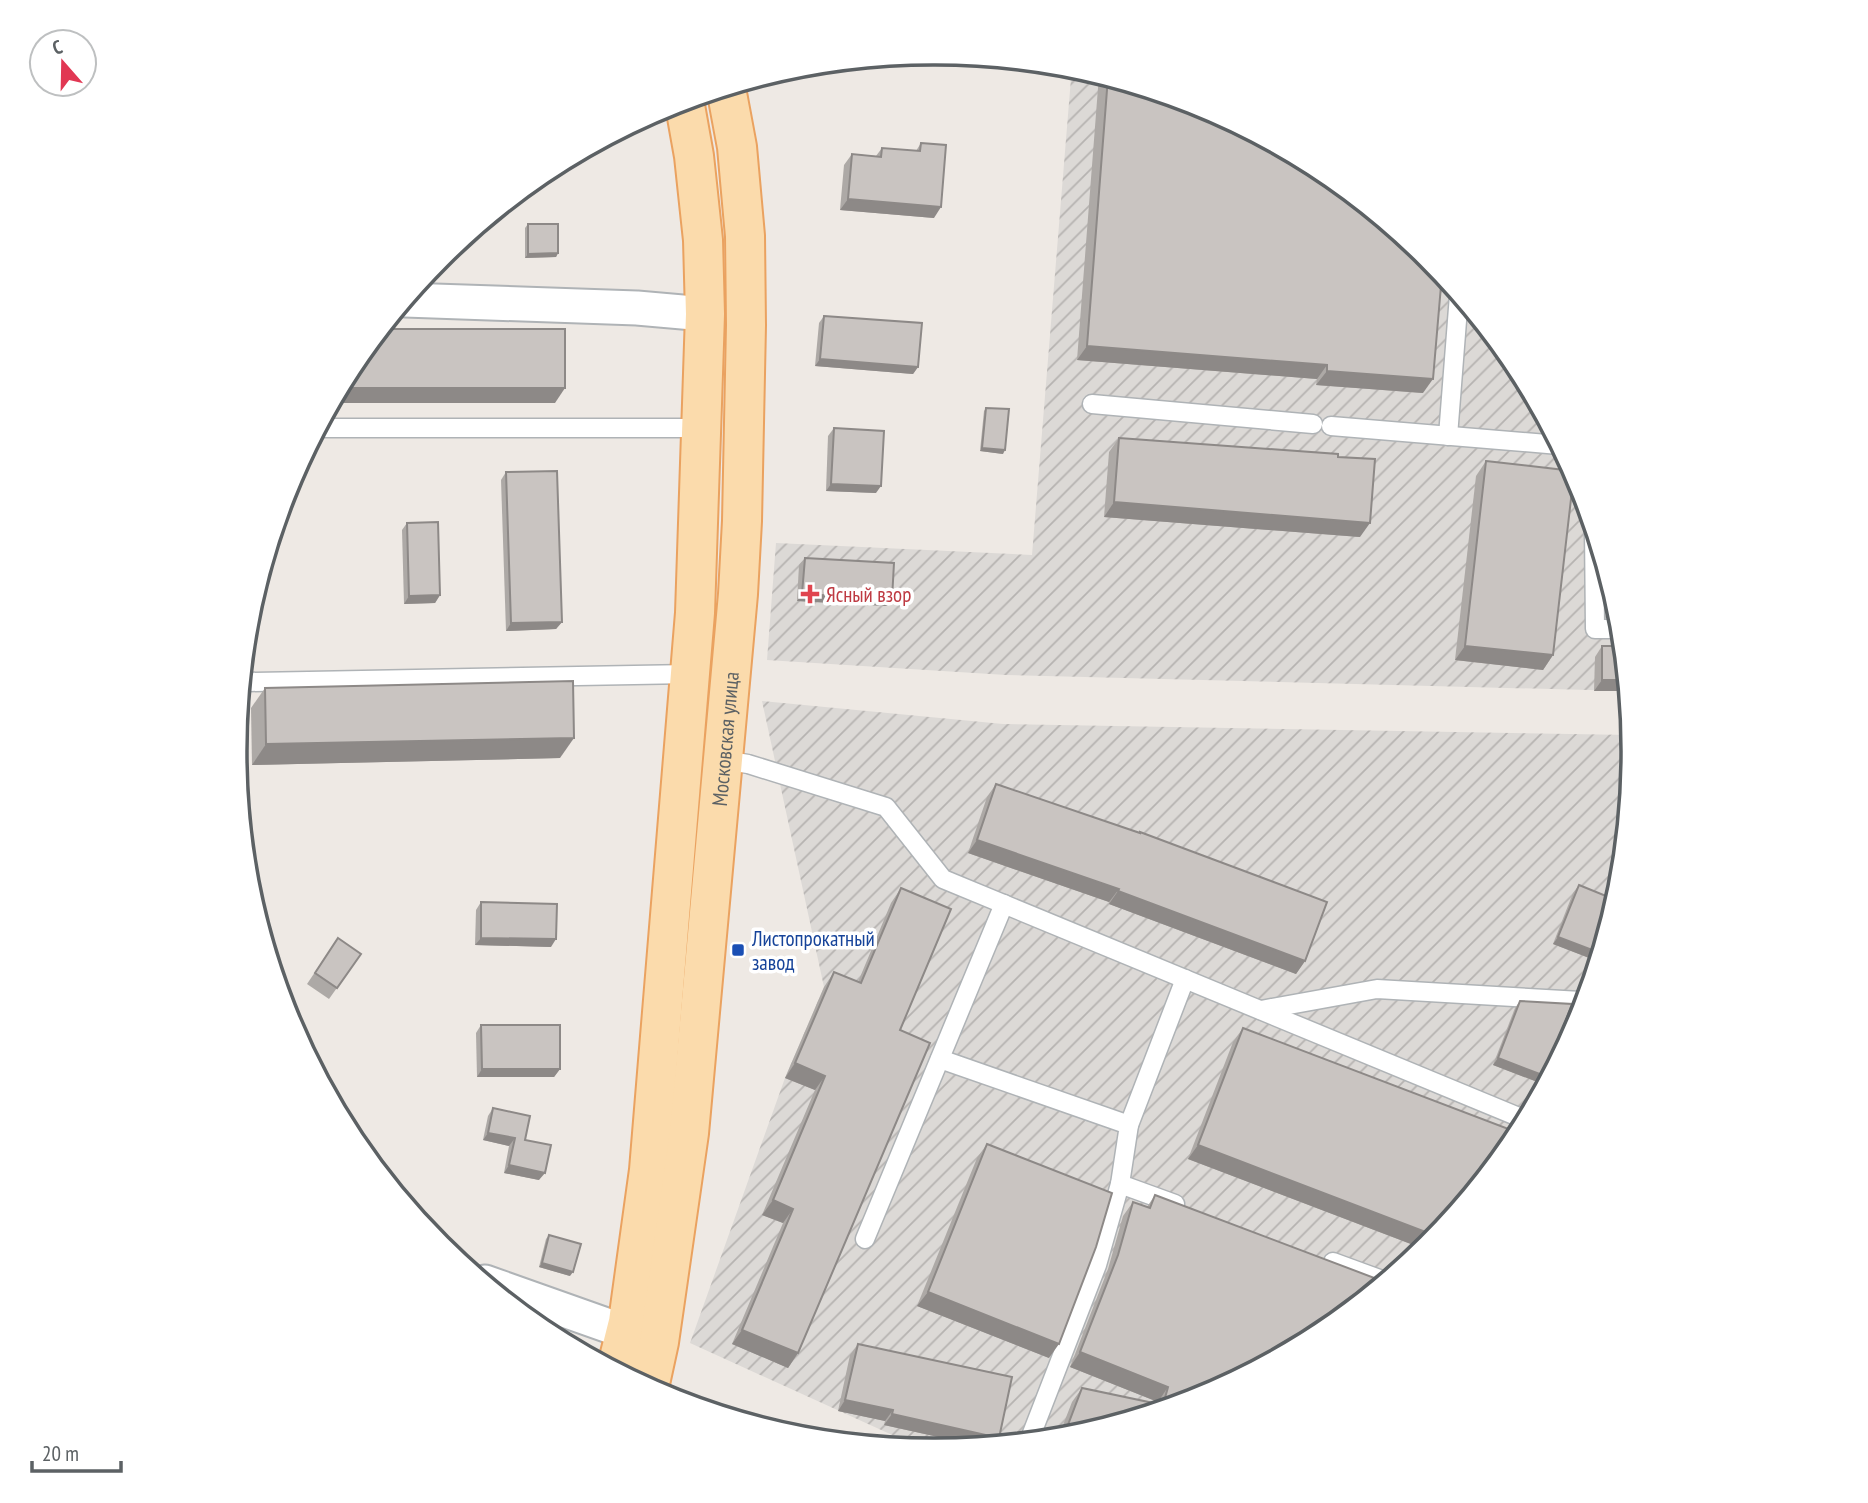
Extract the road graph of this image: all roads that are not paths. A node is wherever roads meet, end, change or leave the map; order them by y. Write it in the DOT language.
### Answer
graph roads {
  1 [pos="728,97"];
  2 [pos="686,111"];
  3 [pos="417,300"];
  4 [pos="1458,308"];
  5 [pos="705,314"];
  6 [pos="1092,404"];
  7 [pos="328,428"];
  8 [pos="701,428"];
  9 [pos="1448,436"];
  10 [pos="1548,444"];
  11 [pos="1594,565"];
  12 [pos="1610,629"];
  13 [pos="690,674"];
  14 [pos="251,682"];
  15 [pos="723,760"];
  16 [pos="1004,904"];
  17 [pos="1185,979"];
  18 [pos="1573,1001"];
  19 [pos="1261,1010"];
  20 [pos="940,1059"];
  21 [pos="1516,1115"];
  22 [pos="1129,1125"];
  23 [pos="1121,1184"];
  24 [pos="1196,1212"];
  25 [pos="866,1239"];
  26 [pos="1322,1258"];
  27 [pos="1375,1277"];
  28 [pos="511,1292"];
  29 [pos="626,1332"];
  30 [pos="618,1361"];
  31 [pos="651,1377"];
  32 [pos="1033,1431"];
  1 -- 15 [label="main road, Московская улица"];
  2 -- 5 [label="main road, Московская улица"];
  3 -- 5 [label="street"];
  4 -- 9 [label="lane"];
  5 -- 8 [label="main road, Московская улица"];
  6 -- 9 [label="lane"];
  7 -- 8 [label="lane"];
  8 -- 13 [label="main road, Московская улица"];
  9 -- 10 [label="lane"];
  11 -- 12 [label="lane"];
  13 -- 14 [label="lane"];
  13 -- 29 [label="main road, Московская улица"];
  15 -- 16 [label="lane"];
  15 -- 31 [label="main road, Московская улица"];
  16 -- 17 [label="lane"];
  16 -- 20 [label="lane"];
  17 -- 19 [label="lane"];
  17 -- 22 [label="lane"];
  18 -- 19 [label="lane"];
  19 -- 21 [label="lane"];
  20 -- 22 [label="lane"];
  20 -- 25 [label="lane"];
  22 -- 23 [label="lane"];
  23 -- 24 [label="lane"];
  23 -- 32 [label="lane"];
  26 -- 27 [label="lane"];
  28 -- 29 [label="street"];
  29 -- 30 [label="main road, Московская улица"];
}
